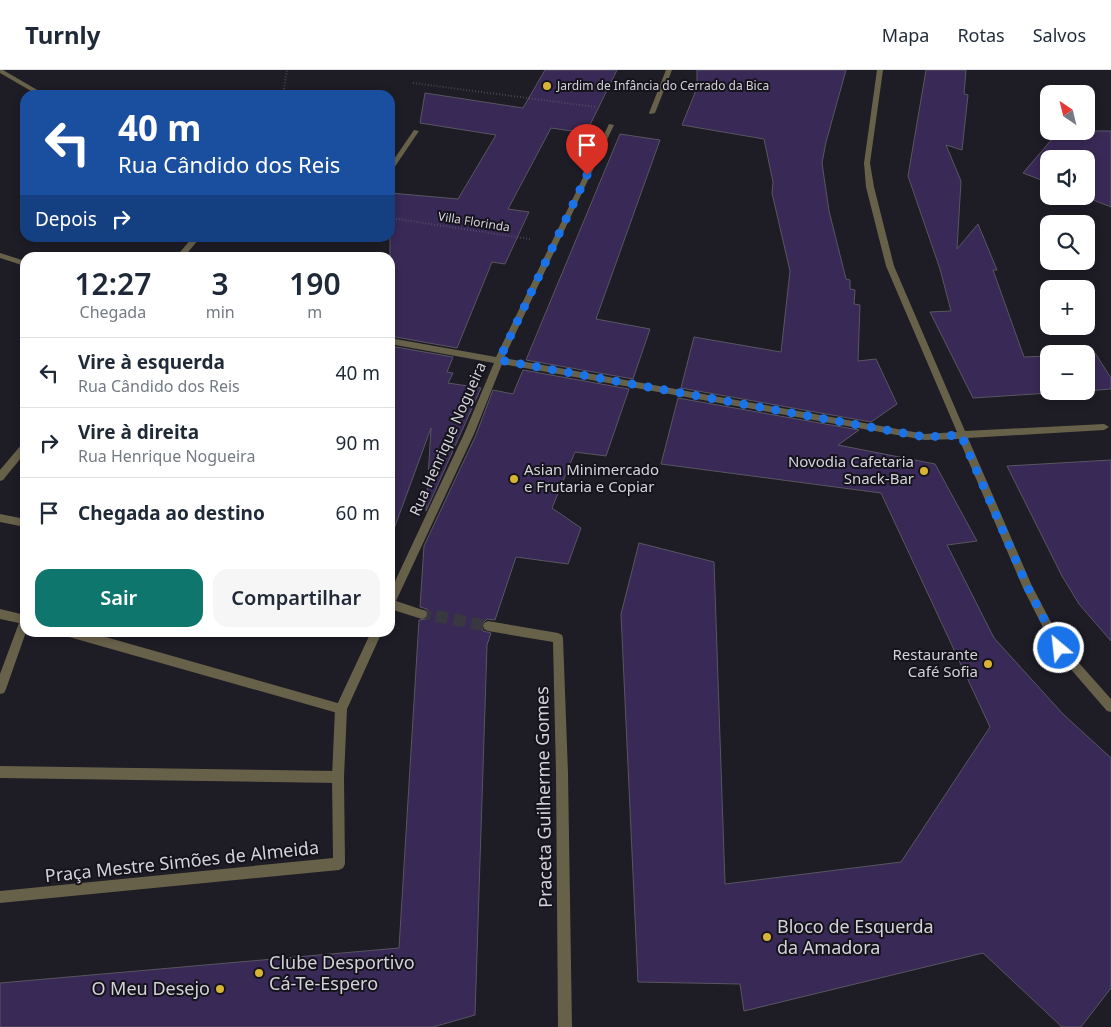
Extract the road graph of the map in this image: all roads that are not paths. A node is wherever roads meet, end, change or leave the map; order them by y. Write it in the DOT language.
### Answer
graph roads {
  1 [pos="669,70"];
  2 [pos="880,70"];
  3 [pos="0,71"];
  4 [pos="34,90"];
  5 [pos="652,113"];
  6 [pos="611,124"];
  7 [pos="416,131"];
  8 [pos="395,162"];
  9 [pos="192,242"];
  10 [pos="183,252"];
  11 [pos="0,255"];
  12 [pos="20,262"];
  13 [pos="395,341"];
  14 [pos="499,360"];
  15 [pos="1104,427"];
  16 [pos="961,435"];
  17 [pos="20,452"];
  18 [pos="0,478"];
  19 [pos="0,518"];
  20 [pos="20,522"];
  21 [pos="395,593"];
  22 [pos="395,606"];
  23 [pos="0,614"];
  24 [pos="422,614"];
  25 [pos="20,619"];
  26 [pos="488,626"];
  27 [pos="20,634"];
  28 [pos="86,637"];
  29 [pos="375,637"];
  30 [pos="0,689"];
  31 [pos="1111,707"];
  32 [pos="342,710"];
  33 [pos="0,772"];
  34 [pos="338,777"];
  35 [pos="0,897"];
  36 [pos="564,1027"];
  1 -- 5 [label="street"];
  2 -- 16 [label="street"];
  3 -- 4 [label="street"];
  6 -- 14 [label="street, Rua Henrique Nogueira"];
  7 -- 8 [label="street"];
  9 -- 10 [label="street"];
  11 -- 12 [label="street"];
  13 -- 14 [label="street"];
  14 -- 16 [label="street"];
  14 -- 21 [label="street, Rua Henrique Nogueira"];
  15 -- 16 [label="street"];
  16 -- 31 [label="street"];
  17 -- 18 [label="street"];
  19 -- 20 [label="street"];
  22 -- 24 [label="street"];
  23 -- 25 [label="street"];
  26 -- 36 [label="street, Praceta Guilherme Gomes"];
  27 -- 30 [label="street"];
  28 -- 32 [label="street"];
  29 -- 32 [label="street, Praça Mestre Simões de Almeida"];
  32 -- 34 [label="street, Praça Mestre Simões de Almeida"];
  33 -- 34 [label="street"];
  34 -- 35 [label="street, Praça Mestre Simões de Almeida"];
}
